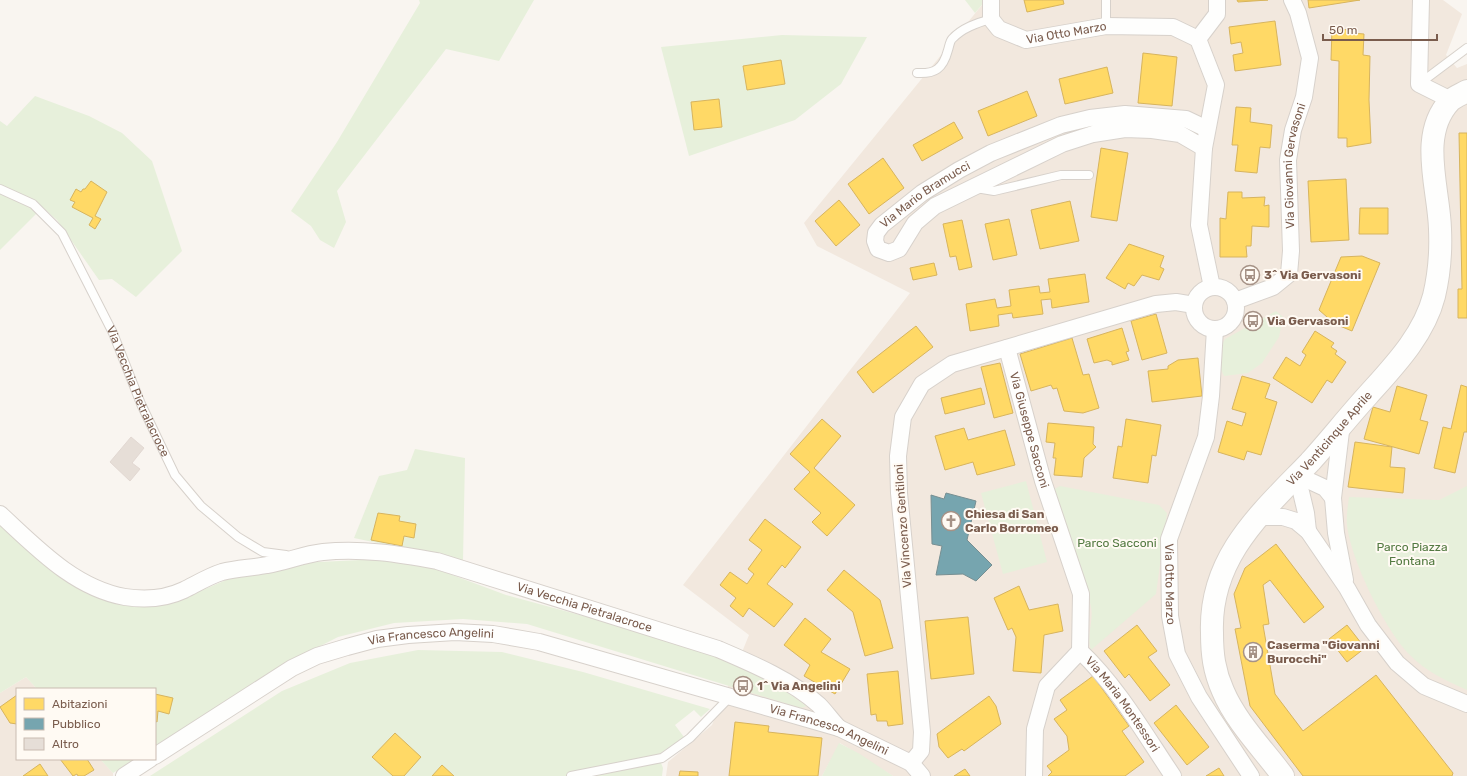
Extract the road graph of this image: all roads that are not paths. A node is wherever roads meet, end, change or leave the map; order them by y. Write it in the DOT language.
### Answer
graph roads {
  1 [pos="991,0"];
  2 [pos="1106,0"];
  3 [pos="1217,0"];
  4 [pos="1292,0"];
  5 [pos="1421,0"];
  6 [pos="991,19"];
  7 [pos="1106,26"];
  8 [pos="1198,40"];
  9 [pos="1467,48"];
  10 [pos="917,73"];
  11 [pos="1419,84"];
  12 [pos="1459,96"];
  13 [pos="1207,129"];
  14 [pos="1204,148"];
  15 [pos="1089,175"];
  16 [pos="971,187"];
  17 [pos="0,189"];
  18 [pos="1212,287"];
  19 [pos="1235,301"];
  20 [pos="1194,305"];
  21 [pos="1215,329"];
  22 [pos="1007,348"];
  23 [pos="1342,423"];
  24 [pos="1297,475"];
  25 [pos="1333,498"];
  26 [pos="0,514"];
  27 [pos="1258,517"];
  28 [pos="1308,531"];
  29 [pos="307,555"];
  30 [pos="1347,588"];
  31 [pos="1080,651"];
  32 [pos="729,698"];
  33 [pos="1467,704"];
  34 [pos="839,728"];
  35 [pos="156,755"];
  36 [pos="148,760"];
  37 [pos="912,763"];
  38 [pos="124,776"];
  39 [pos="571,776"];
  40 [pos="922,776"];
  41 [pos="1034,776"];
  42 [pos="1173,776"];
  43 [pos="1251,776"];
  44 [pos="1283,776"];
  1 -- 6 [label="street"];
  2 -- 7 [label="lane"];
  3 -- 8 [label="street"];
  4 -- 19 [label="street, Via Giovanni Gervasoni"];
  5 -- 11 [label="street"];
  6 -- 7 [label="street, Via Otto Marzo"];
  6 -- 10 [label="lane"];
  7 -- 8 [label="street, Via Otto Marzo"];
  8 -- 13 [label="street"];
  9 -- 11 [label="lane"];
  11 -- 12 [label="street"];
  12 -- 23 [label="street, Via Venticinque Aprile"];
  13 -- 14 [label="street"];
  13 -- 16 [label="street, Via Mario Bramucci"];
  14 -- 16 [label="street, Via Mario Bramucci"];
  14 -- 18 [label="street"];
  15 -- 16 [label="lane"];
  17 -- 29 [label="lane, Via Vecchia Pietralacroce"];
  18 -- 19 [label="street"];
  18 -- 20 [label="street"];
  19 -- 21 [label="street"];
  20 -- 21 [label="street"];
  20 -- 22 [label="street, Via Vincenzo Gentiloni"];
  21 -- 43 [label="street, Via Otto Marzo"];
  22 -- 31 [label="street, Via Giuseppe Sacconi"];
  22 -- 37 [label="street, Via Vincenzo Gentiloni"];
  23 -- 24 [label="street, Via Venticinque Aprile"];
  23 -- 25 [label="street"];
  24 -- 25 [label="street"];
  24 -- 27 [label="street, Via Venticinque Aprile"];
  24 -- 28 [label="street"];
  25 -- 30 [label="street"];
  26 -- 29 [label="street, Via Vecchia Pietralacroce"];
  27 -- 28 [label="street"];
  27 -- 44 [label="street, Via Venticinque Aprile"];
  28 -- 30 [label="street"];
  29 -- 34 [label="street, Via Vecchia Pietralacroce"];
  30 -- 33 [label="street"];
  31 -- 41 [label="street, Via Maria Montessori"];
  31 -- 42 [label="street, Via Maria Montessori"];
  32 -- 34 [label="street, Via Francesco Angelini"];
  32 -- 35 [label="street, Via Francesco Angelini"];
  32 -- 39 [label="lane"];
  34 -- 37 [label="street, Via Francesco Angelini"];
  36 -- 38 [label="street"];
  37 -- 40 [label="street, Via Francesco Angelini"];
}
